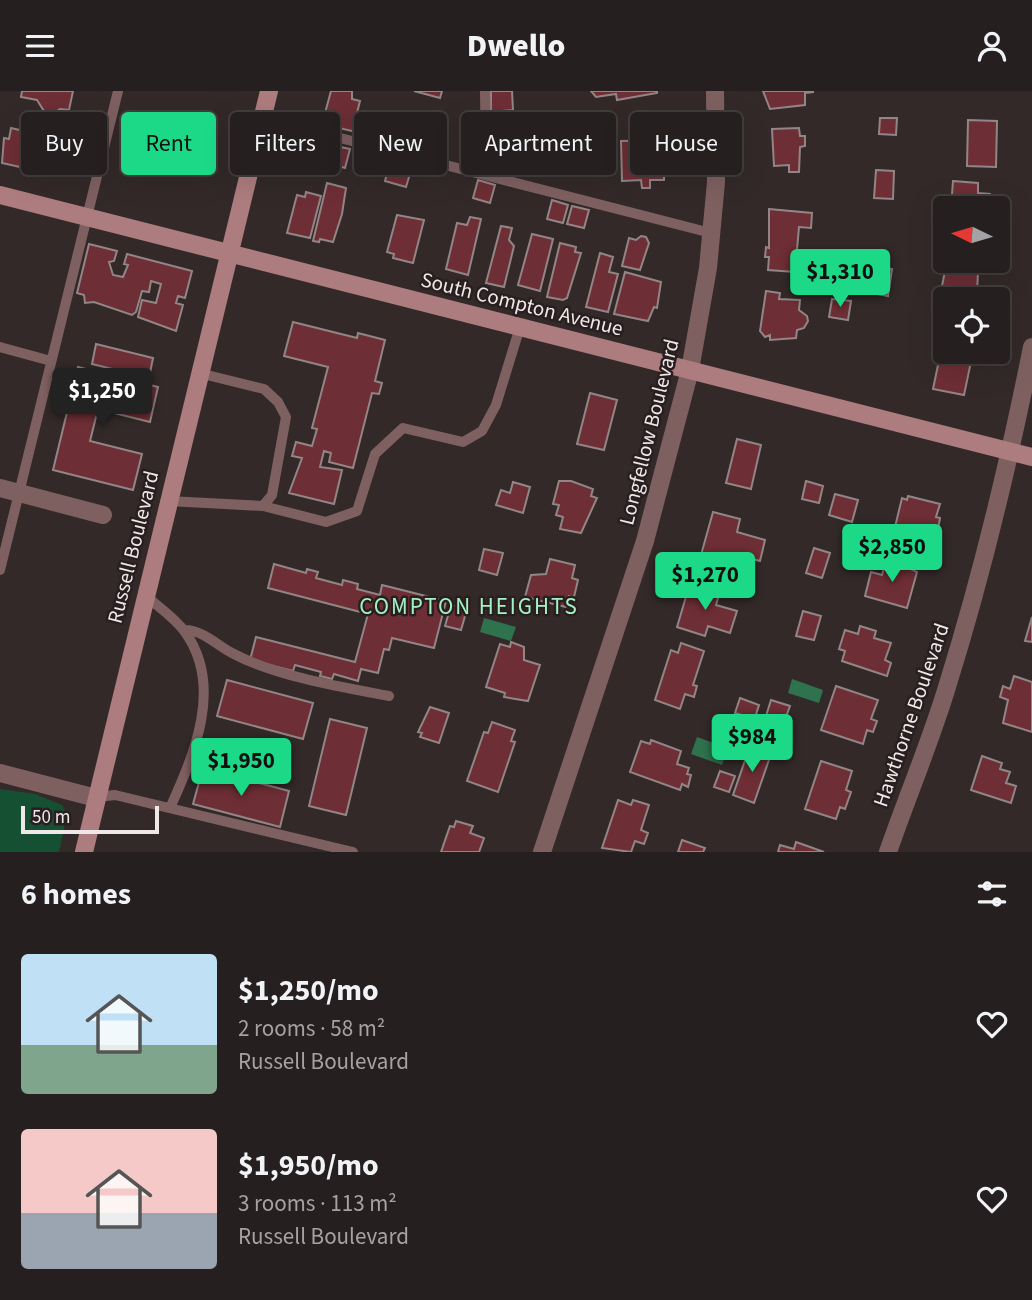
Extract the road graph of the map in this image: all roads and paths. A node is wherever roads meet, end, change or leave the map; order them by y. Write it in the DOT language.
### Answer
graph roads {
  1 [pos="118,91"];
  2 [pos="269,91"];
  3 [pos="485,91"];
  4 [pos="715,91"];
  5 [pos="264,112"];
  6 [pos="485,112"];
  7 [pos="340,138"];
  8 [pos="461,169"];
  9 [pos="248,175"];
  10 [pos="486,175"];
  11 [pos="0,195"];
  12 [pos="87,217"];
  13 [pos="711,233"];
  14 [pos="228,253"];
  15 [pos="520,327"];
  16 [pos="0,347"];
  17 [pos="1032,347"];
  18 [pos="51,361"];
  19 [pos="690,370"];
  20 [pos="199,373"];
  21 [pos="1012,452"];
  22 [pos="1032,457"];
  23 [pos="0,488"];
  24 [pos="19,493"];
  25 [pos="168,501"];
  26 [pos="263,506"];
  27 [pos="103,515"];
  28 [pos="0,570"];
  29 [pos="145,595"];
  30 [pos="184,630"];
  31 [pos="389,696"];
  32 [pos="0,773"];
  33 [pos="96,797"];
  34 [pos="170,808"];
  35 [pos="84,852"];
  36 [pos="353,852"];
  37 [pos="542,852"];
  38 [pos="888,852"];
  1 -- 12 [label="lane"];
  2 -- 5 [label="main road, Russell Boulevard"];
  3 -- 6 [label="lane"];
  4 -- 13 [label="street, Longfellow Boulevard"];
  7 -- 8 [label="lane"];
  9 -- 14 [label="main road, Russell Boulevard"];
  10 -- 13 [label="lane"];
  11 -- 12 [label="main road, South Compton Avenue"];
  12 -- 14 [label="main road, South Compton Avenue"];
  12 -- 18 [label="lane"];
  13 -- 19 [label="street, Longfellow Boulevard"];
  14 -- 15 [label="main road, South Compton Avenue"];
  14 -- 20 [label="main road, Russell Boulevard"];
  15 -- 19 [label="main road, South Compton Avenue"];
  15 -- 26 [label="lane"];
  16 -- 18 [label="lane"];
  17 -- 21 [label="street, Hawthorne Boulevard"];
  18 -- 24 [label="lane"];
  19 -- 21 [label="main road, South Compton Avenue"];
  19 -- 37 [label="street, Longfellow Boulevard"];
  20 -- 25 [label="main road, Russell Boulevard"];
  20 -- 26 [label="lane"];
  21 -- 22 [label="main road, South Compton Avenue"];
  21 -- 38 [label="street, Hawthorne Boulevard"];
  23 -- 24 [label="street"];
  24 -- 27 [label="street"];
  24 -- 28 [label="lane"];
  25 -- 26 [label="lane"];
  25 -- 29 [label="main road, Russell Boulevard"];
  29 -- 30 [label="lane"];
  29 -- 33 [label="main road, Russell Boulevard"];
  30 -- 31 [label="lane"];
  30 -- 34 [label="lane"];
  32 -- 33 [label="street"];
  33 -- 34 [label="lane"];
  33 -- 35 [label="main road, Russell Boulevard"];
  34 -- 36 [label="lane"];
}
